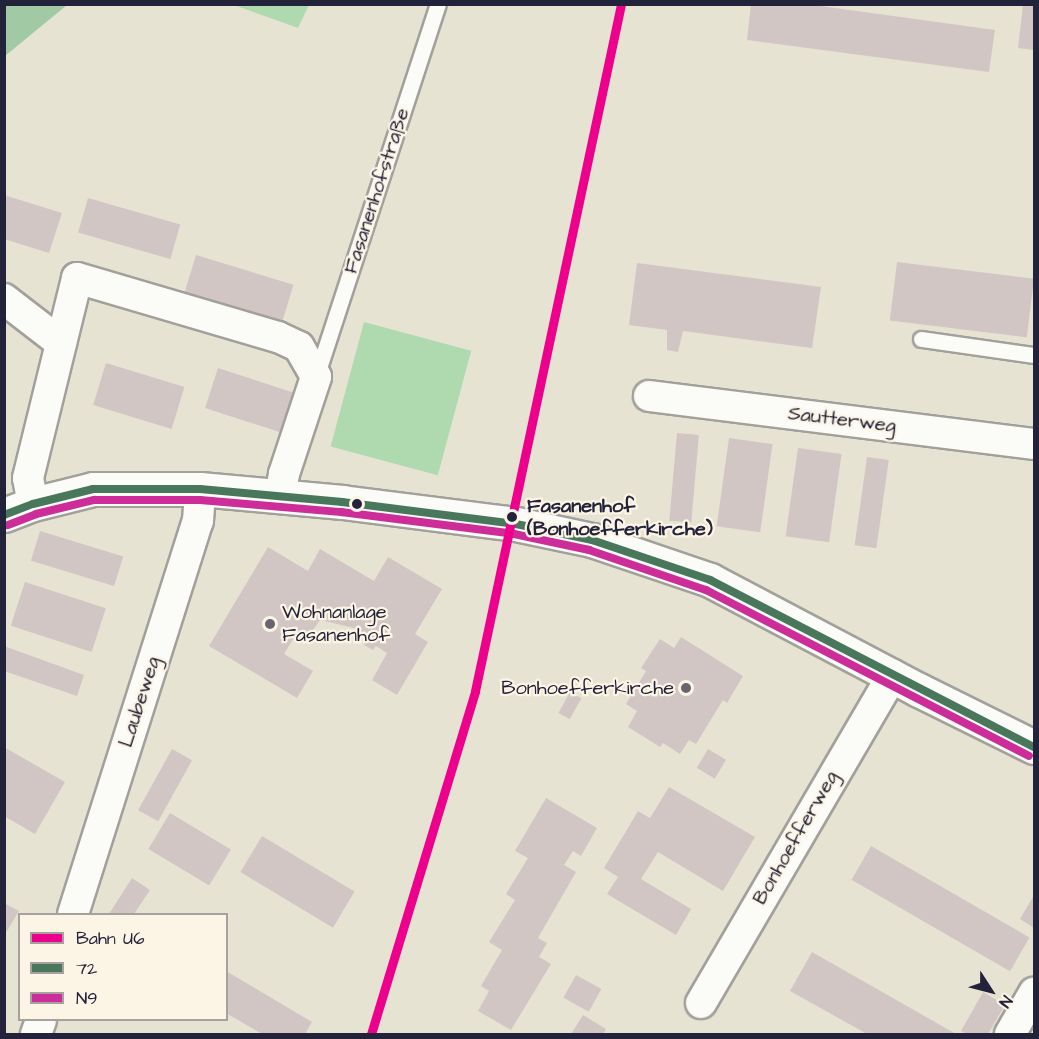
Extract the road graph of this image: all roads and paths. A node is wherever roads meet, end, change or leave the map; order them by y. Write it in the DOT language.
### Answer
graph roads {
  1 [pos="438,4"];
  2 [pos="4,299"];
  3 [pos="921,339"];
  4 [pos="61,344"];
  5 [pos="1035,355"];
  6 [pos="316,377"];
  7 [pos="649,396"];
  8 [pos="1035,444"];
  9 [pos="200,489"];
  10 [pos="280,496"];
  11 [pos="19,509"];
  12 [pos="892,675"];
  13 [pos="1035,747"];
  14 [pos="74,913"];
  15 [pos="1035,993"];
  16 [pos="701,1003"];
  17 [pos="1010,1035"];
  1 -- 6 [label="lane, Fasanenhofstraße"];
  2 -- 4 [label="street"];
  3 -- 5 [label="lane"];
  4 -- 6 [label="street"];
  4 -- 11 [label="street"];
  6 -- 10 [label="street, Fasanenhofstraße"];
  7 -- 8 [label="street, Sautterweg"];
  9 -- 10 [label="street"];
  9 -- 11 [label="street"];
  9 -- 14 [label="street, Laubeweg"];
  10 -- 12 [label="street"];
  12 -- 13 [label="street"];
  12 -- 16 [label="street, Bonhoefferweg"];
  15 -- 17 [label="street"];
}
